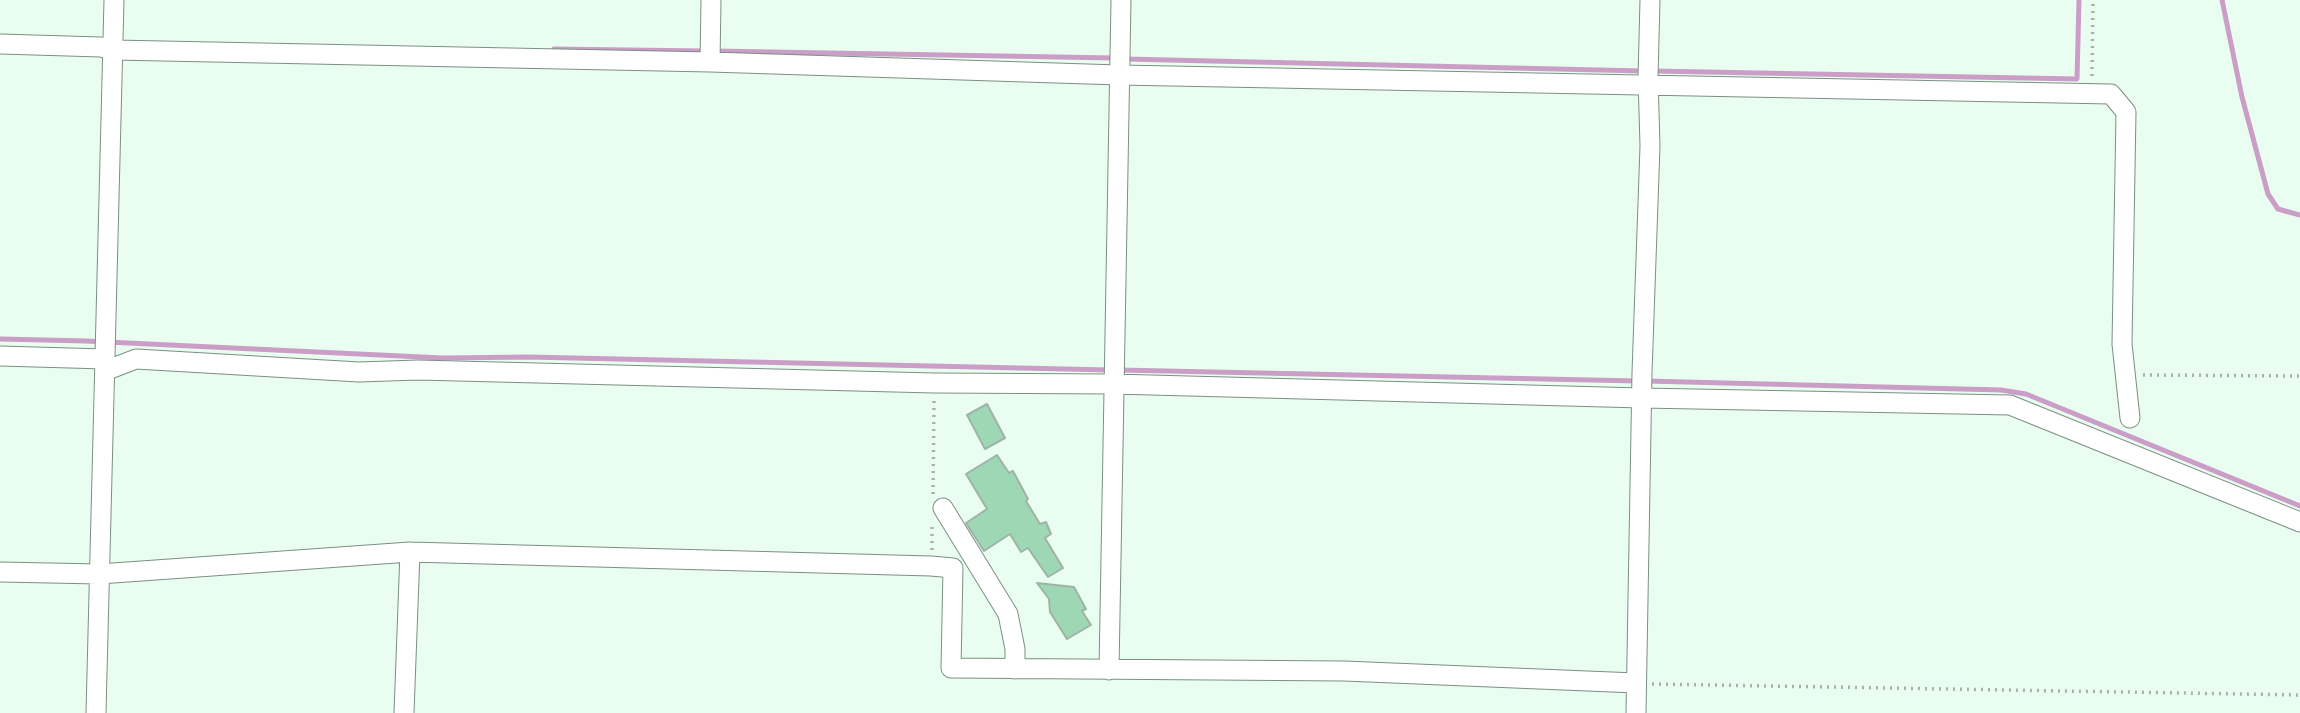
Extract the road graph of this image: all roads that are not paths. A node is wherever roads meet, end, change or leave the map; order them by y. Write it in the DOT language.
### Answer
graph roads {
  1 [pos="114,0"];
  2 [pos="711,0"];
  3 [pos="1121,0"];
  4 [pos="1650,0"];
  5 [pos="0,44"];
  6 [pos="113,50"];
  7 [pos="710,54"];
  8 [pos="1119,64"];
  9 [pos="1648,75"];
  10 [pos="105,354"];
  11 [pos="0,356"];
  12 [pos="1113,375"];
  13 [pos="1642,387"];
  14 [pos="2130,418"];
  15 [pos="936,507"];
  16 [pos="2300,522"];
  17 [pos="410,552"];
  18 [pos="975,562"];
  19 [pos="953,568"];
  20 [pos="0,572"];
  21 [pos="99,574"];
  22 [pos="1015,670"];
  23 [pos="1109,670"];
  24 [pos="1636,683"];
  25 [pos="96,713"];
  26 [pos="404,713"];
  27 [pos="1636,713"];
  1 -- 6 [label="street"];
  2 -- 7 [label="street"];
  3 -- 8 [label="street"];
  4 -- 9 [label="street"];
  5 -- 6 [label="street"];
  6 -- 7 [label="street"];
  6 -- 10 [label="street"];
  7 -- 8 [label="street"];
  8 -- 9 [label="street"];
  8 -- 12 [label="street"];
  9 -- 13 [label="street"];
  9 -- 14 [label="street"];
  10 -- 11 [label="street"];
  10 -- 12 [label="street"];
  10 -- 21 [label="street"];
  12 -- 13 [label="street"];
  12 -- 23 [label="street"];
  13 -- 16 [label="street"];
  13 -- 24 [label="street"];
  15 -- 18 [label="street"];
  17 -- 19 [label="street"];
  17 -- 21 [label="street"];
  17 -- 26 [label="street"];
  18 -- 19 [label="street"];
  18 -- 22 [label="street"];
  19 -- 22 [label="street"];
  20 -- 21 [label="street"];
  21 -- 25 [label="street"];
  22 -- 23 [label="street"];
  23 -- 24 [label="street"];
  24 -- 27 [label="street"];
}
